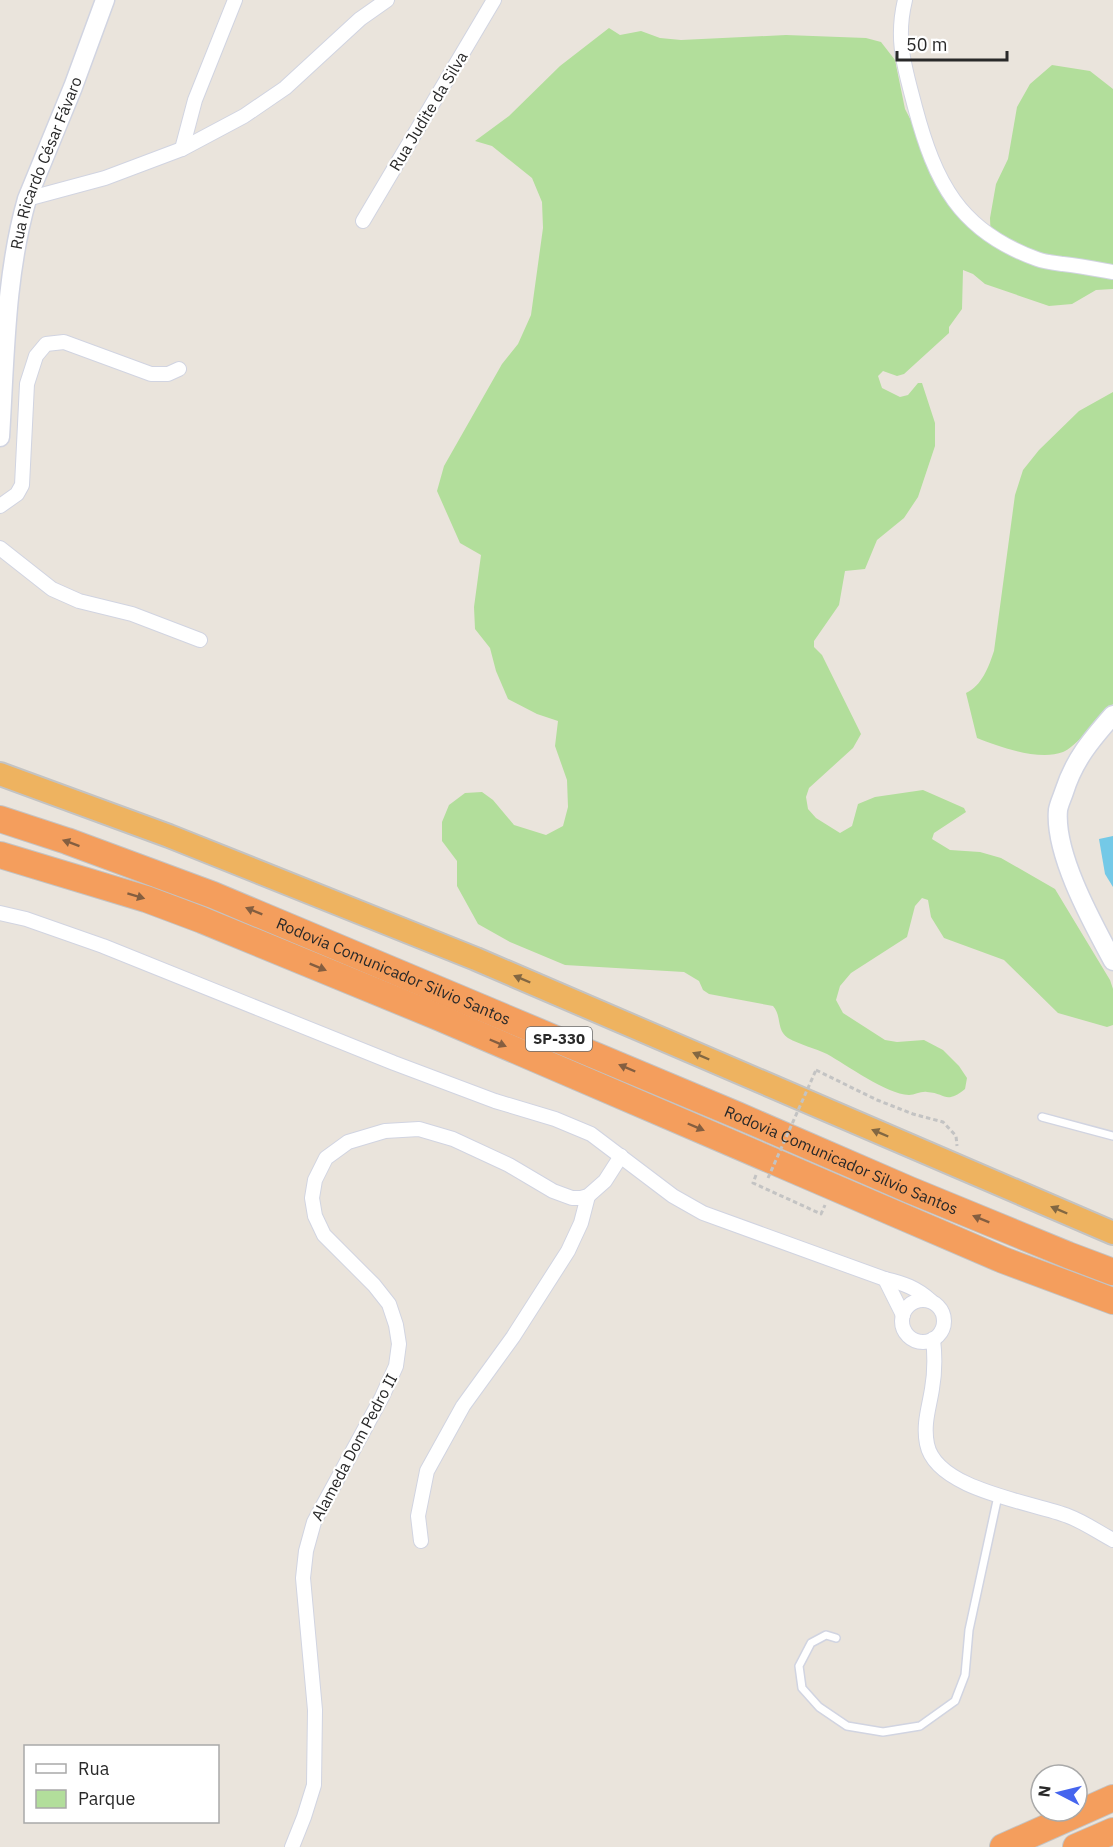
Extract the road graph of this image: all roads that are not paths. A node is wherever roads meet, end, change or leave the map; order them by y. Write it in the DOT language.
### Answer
graph roads {
  1 [pos="105,0"];
  2 [pos="235,0"];
  3 [pos="371,0"];
  4 [pos="387,0"];
  5 [pos="494,0"];
  6 [pos="905,0"];
  7 [pos="360,19"];
  8 [pos="182,149"];
  9 [pos="27,199"];
  10 [pos="363,221"];
  11 [pos="1113,272"];
  12 [pos="5,291"];
  13 [pos="179,369"];
  14 [pos="0,437"];
  15 [pos="0,506"];
  16 [pos="0,548"];
  17 [pos="200,640"];
  18 [pos="1113,715"];
  19 [pos="0,774"];
  20 [pos="0,819"];
  21 [pos="0,855"];
  22 [pos="0,868"];
  23 [pos="86,880"];
  24 [pos="0,913"];
  25 [pos="1113,961"];
  26 [pos="1042,1117"];
  27 [pos="1113,1136"];
  28 [pos="621,1156"];
  29 [pos="588,1196"];
  30 [pos="1108,1230"];
  31 [pos="1113,1272"];
  32 [pos="885,1279"];
  33 [pos="931,1301"];
  34 [pos="1113,1302"];
  35 [pos="903,1315"];
  36 [pos="933,1339"];
  37 [pos="998,1496"];
  38 [pos="1113,1540"];
  39 [pos="421,1541"];
  40 [pos="836,1638"];
  41 [pos="1113,1798"];
  42 [pos="1113,1831"];
  43 [pos="292,1847"];
  44 [pos="1003,1847"];
  45 [pos="1076,1847"];
  1 -- 9 [label="street, Rua Ricardo César Fávaro"];
  2 -- 8 [label="street"];
  3 -- 7 [label="street"];
  4 -- 7 [label="street"];
  5 -- 10 [label="street, Rua Judite da Silva"];
  6 -- 11 [label="street"];
  7 -- 8 [label="street"];
  8 -- 9 [label="street"];
  9 -- 12 [label="street, Rua Ricardo César Fávaro"];
  12 -- 14 [label="street, Rua Ricardo César Fávaro"];
  13 -- 15 [label="street"];
  16 -- 17 [label="street"];
  18 -- 25 [label="street"];
  30 -- 19 [label="highway, one-way"];
  31 -- 20 [label="highway, Rodovia Comunicador Silvio Santos / SP-330, one-way"];
  21 -- 23 [label="highway, Rodovia Comunicador Silvio Santos / SP-330"];
  22 -- 23 [label="highway"];
  23 -- 34 [label="highway, Rodovia Comunicador Silvio Santos / SP-330, one-way"];
  24 -- 28 [label="street"];
  26 -- 27 [label="lane"];
  28 -- 29 [label="street"];
  28 -- 32 [label="street"];
  29 -- 39 [label="street"];
  29 -- 43 [label="street, Alameda Dom Pedro II"];
  32 -- 33 [label="street"];
  32 -- 35 [label="street"];
  33 -- 35 [label="street"];
  33 -- 36 [label="street"];
  35 -- 36 [label="street"];
  36 -- 37 [label="street"];
  37 -- 38 [label="street"];
  37 -- 40 [label="lane"];
  41 -- 44 [label="highway"];
  42 -- 45 [label="highway"];
}
